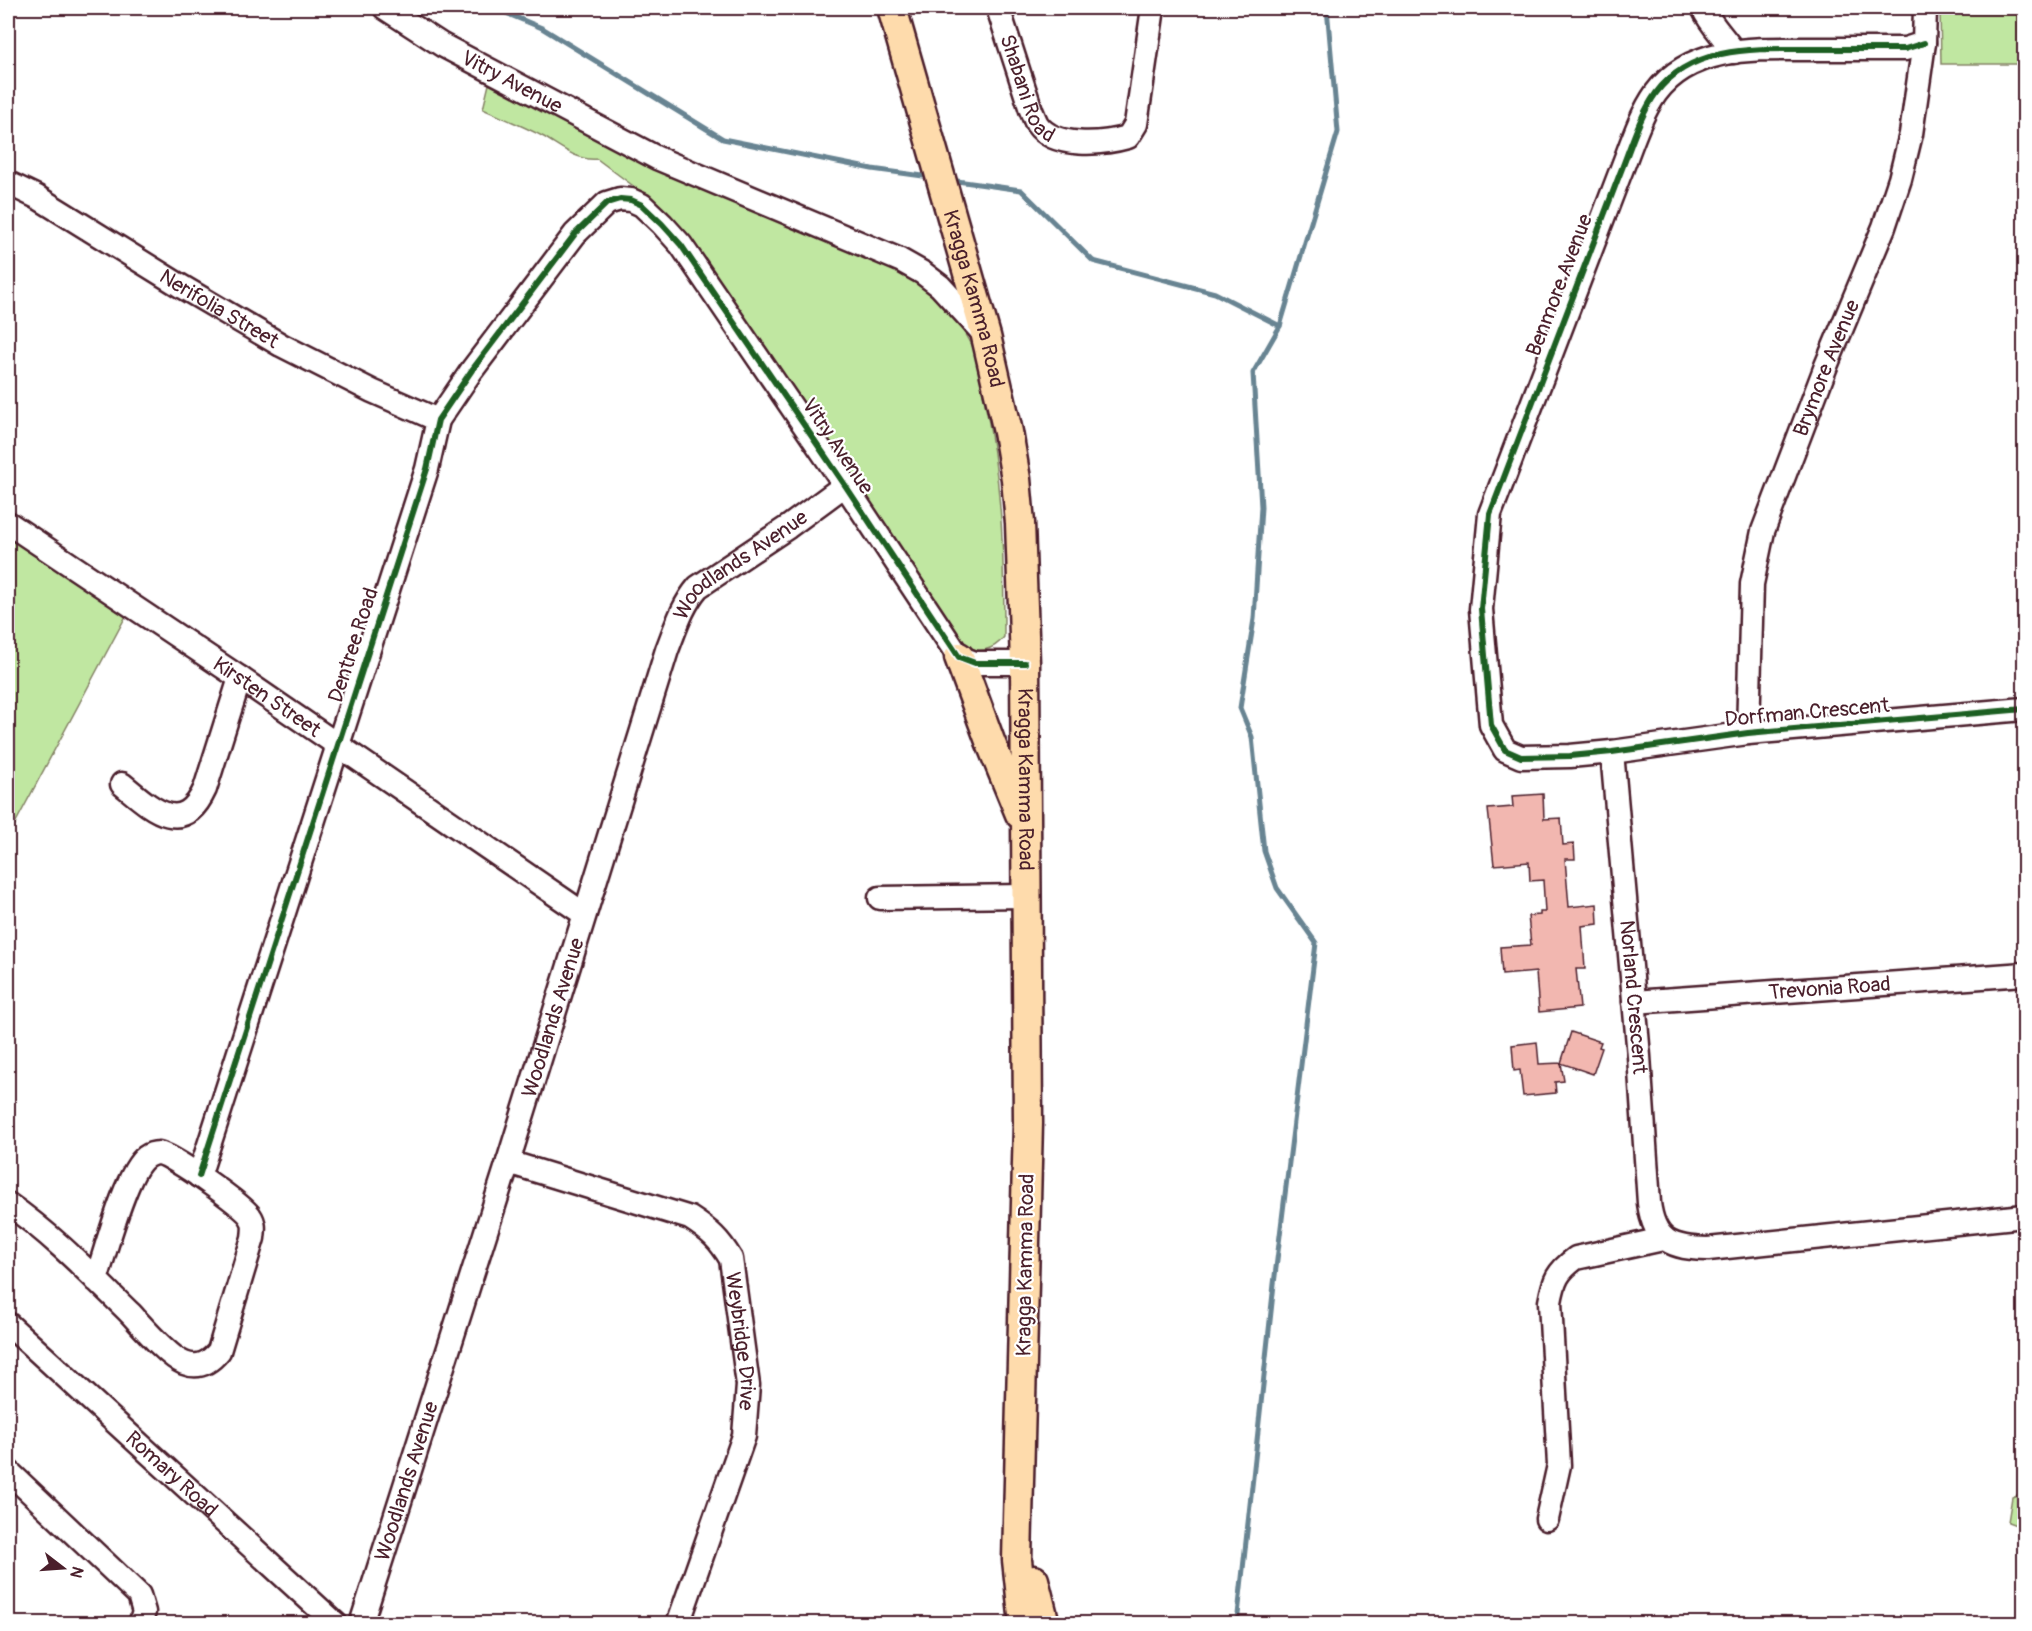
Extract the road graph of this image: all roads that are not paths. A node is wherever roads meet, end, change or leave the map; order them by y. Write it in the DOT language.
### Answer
graph roads {
  1 [pos="385,8"];
  2 [pos="892,8"];
  3 [pos="998,8"];
  4 [pos="1153,8"];
  5 [pos="1703,8"];
  6 [pos="1924,8"];
  7 [pos="1924,43"];
  8 [pos="1734,52"];
  9 [pos="8,183"];
  10 [pos="642,205"];
  11 [pos="986,336"];
  12 [pos="438,420"];
  13 [pos="845,485"];
  14 [pos="8,523"];
  15 [pos="959,657"];
  16 [pos="1025,663"];
  17 [pos="240,678"];
  18 [pos="2025,709"];
  19 [pos="1748,733"];
  20 [pos="339,745"];
  21 [pos="1612,752"];
  22 [pos="1521,757"];
  23 [pos="122,784"];
  24 [pos="1026,827"];
  25 [pos="1025,896"];
  26 [pos="880,898"];
  27 [pos="584,914"];
  28 [pos="2025,974"];
  29 [pos="1634,1002"];
  30 [pos="508,1162"];
  31 [pos="199,1176"];
  32 [pos="8,1204"];
  33 [pos="2025,1216"];
  34 [pos="1663,1239"];
  35 [pos="96,1280"];
  36 [pos="8,1324"];
  37 [pos="8,1471"];
  38 [pos="1020,1495"];
  39 [pos="1547,1519"];
  40 [pos="140,1623"];
  41 [pos="336,1623"];
  42 [pos="361,1623"];
  43 [pos="678,1623"];
  44 [pos="1024,1623"];
  45 [pos="1045,1623"];
  1 -- 11 [label="street, Vitry Avenue"];
  2 -- 11 [label="main road, Kragga Kamma Road"];
  3 -- 4 [label="street, Shabani Road"];
  5 -- 8 [label="street"];
  6 -- 7 [label="street, Brymore Avenue"];
  7 -- 8 [label="street, Benmore Avenue"];
  7 -- 19 [label="street, Brymore Avenue"];
  8 -- 22 [label="street, Benmore Avenue"];
  9 -- 12 [label="street, Nerifolia Street"];
  10 -- 12 [label="street, Dentree Road"];
  10 -- 13 [label="street, Vitry Avenue"];
  11 -- 16 [label="main road, Kragga Kamma Road"];
  12 -- 20 [label="street, Dentree Road"];
  13 -- 15 [label="street, Vitry Avenue"];
  13 -- 27 [label="street, Woodlands Avenue"];
  14 -- 17 [label="street, Kirsten Street"];
  15 -- 16 [label="street"];
  15 -- 24 [label="main road"];
  16 -- 24 [label="main road, Kragga Kamma Road"];
  17 -- 20 [label="street, Kirsten Street"];
  17 -- 23 [label="street"];
  18 -- 19 [label="street, Dorfman Crescent"];
  19 -- 21 [label="street, Dorfman Crescent"];
  20 -- 27 [label="street, Kirsten Street"];
  20 -- 31 [label="street, Dentree Road"];
  21 -- 22 [label="street, Dorfman Crescent"];
  21 -- 29 [label="street, Norland Crescent"];
  24 -- 25 [label="main road, Kragga Kamma Road"];
  25 -- 26 [label="street"];
  25 -- 38 [label="main road, Kragga Kamma Road"];
  27 -- 30 [label="street, Woodlands Avenue"];
  28 -- 29 [label="street, Trevonia Road"];
  29 -- 34 [label="street, Norland Crescent"];
  30 -- 42 [label="street, Woodlands Avenue"];
  30 -- 43 [label="street, Weybridge Drive"];
  31 -- 35 [label="street"];
  31 -- 35 [label="street"];
  32 -- 35 [label="street"];
  33 -- 34 [label="street"];
  34 -- 39 [label="street"];
  36 -- 41 [label="street, Romary Road"];
  37 -- 40 [label="street"];
  38 -- 44 [label="main road, Kragga Kamma Road"];
  38 -- 45 [label="main road, Kragga Kamma Road"];
}
